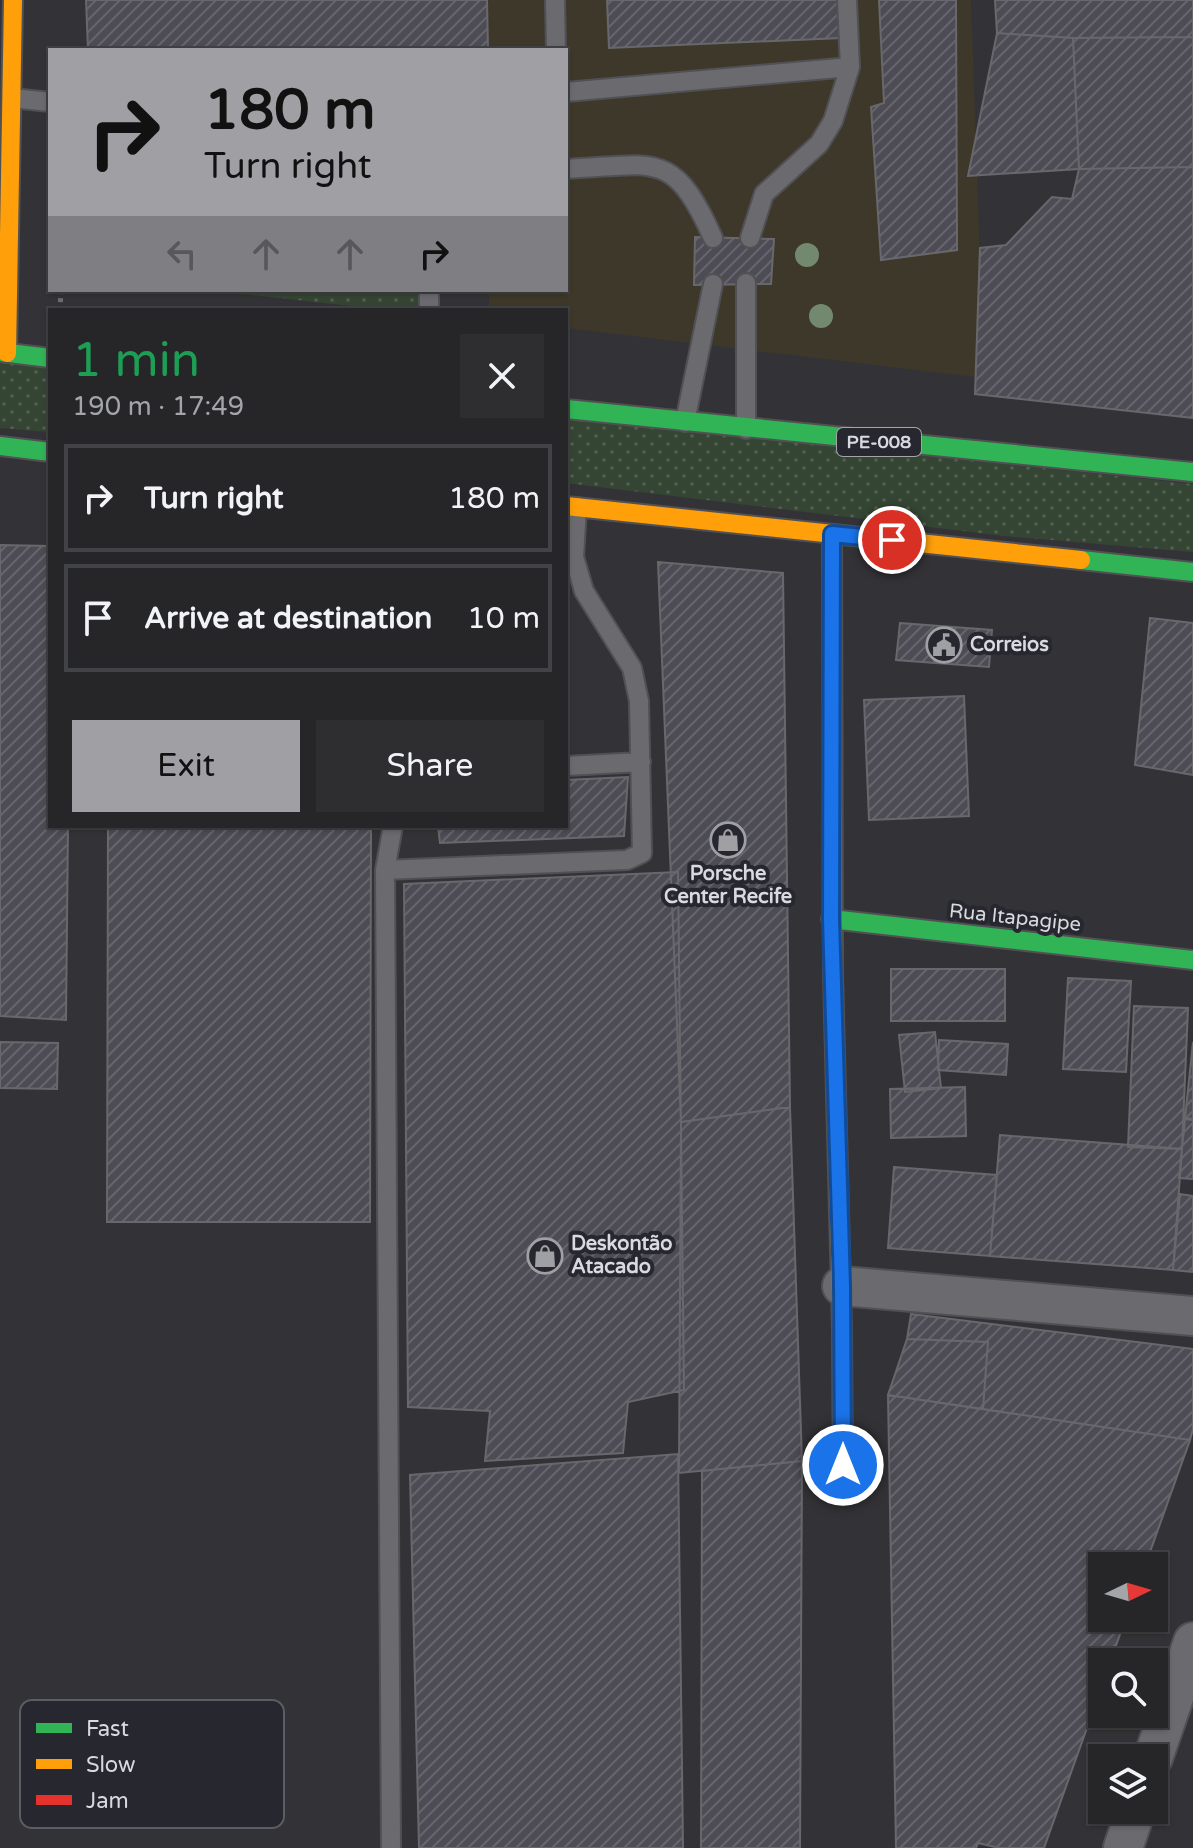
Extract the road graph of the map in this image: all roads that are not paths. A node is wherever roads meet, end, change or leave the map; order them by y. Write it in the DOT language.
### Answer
graph roads {
  1 [pos="13,0"];
  2 [pos="555,0"];
  3 [pos="847,0"];
  4 [pos="556,48"];
  5 [pos="850,67"];
  6 [pos="568,92"];
  7 [pos="12,98"];
  8 [pos="48,102"];
  9 [pos="568,169"];
  10 [pos="713,238"];
  11 [pos="750,238"];
  12 [pos="746,283"];
  13 [pos="713,284"];
  14 [pos="4,352"];
  15 [pos="48,358"];
  16 [pos="568,409"];
  17 [pos="685,422"];
  18 [pos="746,429"];
  19 [pos="0,446"];
  20 [pos="48,452"];
  21 [pos="1193,472"];
  22 [pos="571,506"];
  23 [pos="832,534"];
  24 [pos="1193,572"];
  25 [pos="641,762"];
  26 [pos="568,766"];
  27 [pos="393,828"];
  28 [pos="385,870"];
  29 [pos="831,919"];
  30 [pos="1193,960"];
  31 [pos="842,1286"];
  32 [pos="1193,1316"];
  33 [pos="843,1495"];
  34 [pos="1193,1642"];
  35 [pos="1158,1744"];
  36 [pos="1131,1824"];
  37 [pos="391,1848"];
  38 [pos="1123,1848"];
  1 -- 7 [label="main road"];
  2 -- 4 [label="lane"];
  3 -- 5 [label="lane"];
  5 -- 6 [label="lane"];
  5 -- 11 [label="lane"];
  7 -- 8 [label="lane"];
  7 -- 14 [label="main road"];
  9 -- 10 [label="lane"];
  12 -- 18 [label="lane"];
  13 -- 17 [label="lane"];
  14 -- 15 [label="main road"];
  16 -- 17 [label="main road, PE-008"];
  17 -- 18 [label="main road, PE-008"];
  18 -- 21 [label="main road, PE-008"];
  19 -- 20 [label="main road"];
  22 -- 23 [label="main road"];
  22 -- 25 [label="lane"];
  23 -- 24 [label="main road"];
  23 -- 29 [label="main road"];
  25 -- 26 [label="lane"];
  25 -- 28 [label="lane"];
  27 -- 28 [label="lane"];
  28 -- 37 [label="lane"];
  29 -- 30 [label="main road, Rua Itapagipe"];
  29 -- 31 [label="main road"];
  31 -- 32 [label="street"];
  31 -- 33 [label="main road"];
  34 -- 35 [label="street"];
  36 -- 38 [label="street"];
}
